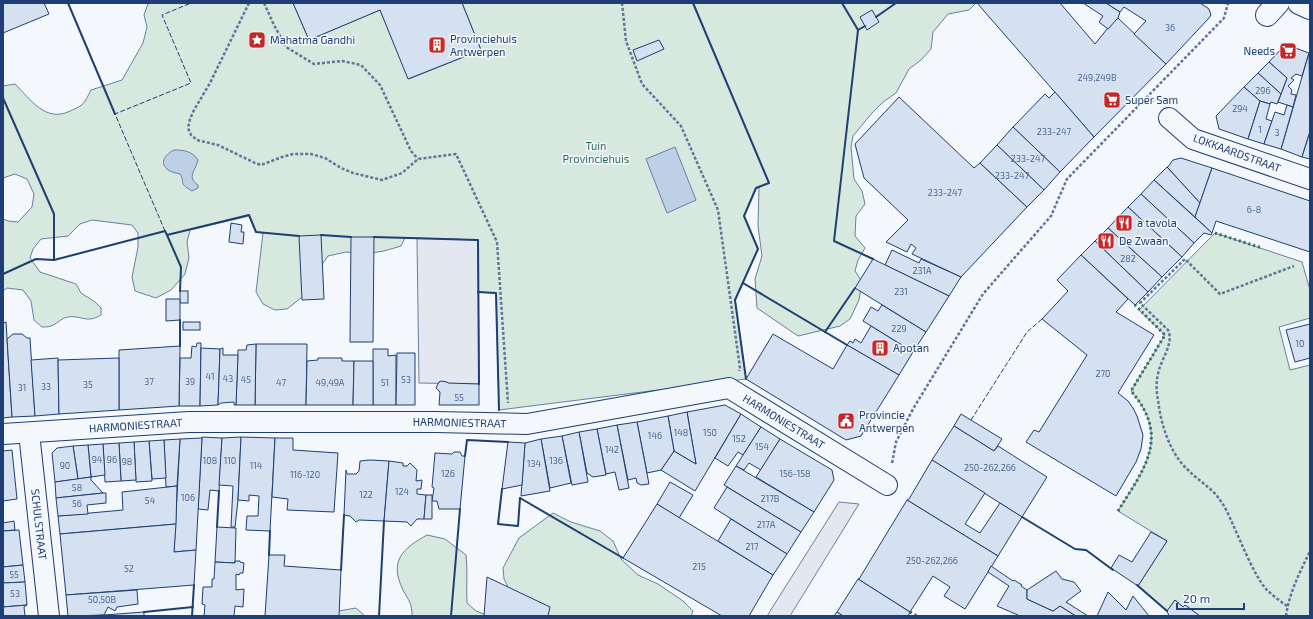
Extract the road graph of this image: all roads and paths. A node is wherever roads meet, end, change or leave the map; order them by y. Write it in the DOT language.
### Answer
graph roads {
  1 [pos="249,3"];
  2 [pos="264,3"];
  3 [pos="622,3"];
  4 [pos="1228,3"];
  5 [pos="1299,3"];
  6 [pos="1310,8"];
  7 [pos="1169,118"];
  8 [pos="418,159"];
  9 [pos="1310,179"];
  10 [pos="1294,266"];
  11 [pos="729,388"];
  12 [pos="508,424"];
  13 [pos="30,433"];
  14 [pos="3,434"];
  15 [pos="887,485"];
  16 [pos="1310,551"];
  17 [pos="1287,606"];
  18 [pos="49,616"];
  19 [pos="1286,616"];
  1 -- 8 [label="path"];
  2 -- 8 [label="path"];
  3 -- 11 [label="path"];
  4 -- 15 [label="path"];
  5 -- 6 [label="main road"];
  7 -- 9 [label="street, LOKKAARDSTRAAT"];
  8 -- 12 [label="path"];
  10 -- 17 [label="path"];
  11 -- 12 [label="street, HARMONIESTRAAT"];
  11 -- 15 [label="street, HARMONIESTRAAT"];
  12 -- 13 [label="street, HARMONIESTRAAT"];
  13 -- 14 [label="street, HARMONIESTRAAT"];
  13 -- 18 [label="street, SCHULSTRAAT"];
  16 -- 17 [label="path"];
  17 -- 19 [label="path"];
}
